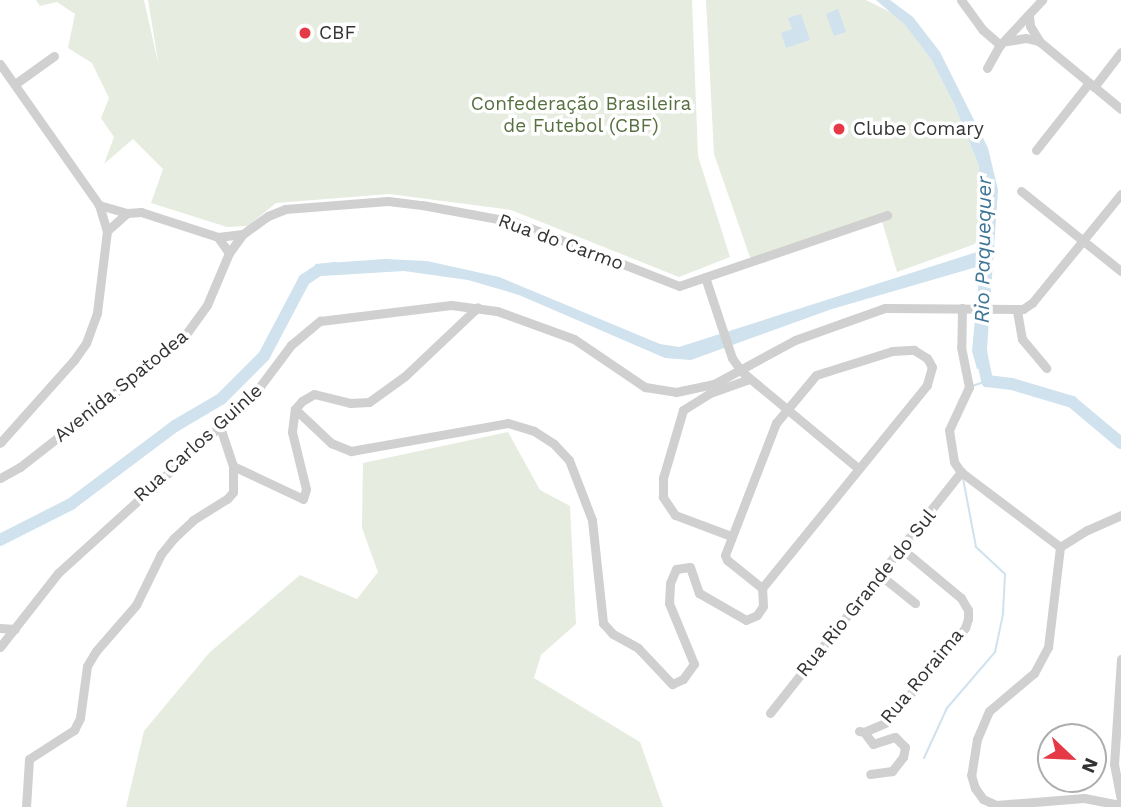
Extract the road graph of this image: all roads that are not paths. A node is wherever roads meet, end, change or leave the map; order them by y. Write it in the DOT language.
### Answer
graph roads {
  1 [pos="961,0"];
  2 [pos="1041,0"];
  3 [pos="1029,16"];
  4 [pos="1040,42"];
  5 [pos="1003,43"];
  6 [pos="1121,52"];
  7 [pos="54,57"];
  8 [pos="0,64"];
  9 [pos="987,68"];
  10 [pos="15,85"];
  11 [pos="1092,85"];
  12 [pos="1121,109"];
  13 [pos="1036,150"];
  14 [pos="1021,191"];
  15 [pos="1121,194"];
  16 [pos="99,205"];
  17 [pos="127,213"];
  18 [pos="887,215"];
  19 [pos="107,231"];
  20 [pos="243,234"];
  21 [pos="218,237"];
  22 [pos="1082,240"];
  23 [pos="229,253"];
  24 [pos="1121,271"];
  25 [pos="705,277"];
  26 [pos="478,307"];
  27 [pos="967,309"];
  28 [pos="1017,311"];
  29 [pos="1046,368"];
  30 [pos="741,371"];
  31 [pos="749,379"];
  32 [pos="295,410"];
  33 [pos="787,410"];
  34 [pos="220,427"];
  35 [pos="0,443"];
  36 [pos="233,466"];
  37 [pos="859,468"];
  38 [pos="961,472"];
  39 [pos="1,477"];
  40 [pos="1121,515"];
  41 [pos="731,536"];
  42 [pos="1060,547"];
  43 [pos="902,549"];
  44 [pos="880,575"];
  45 [pos="762,588"];
  46 [pos="915,603"];
  47 [pos="0,628"];
  48 [pos="15,629"];
  49 [pos="0,648"];
  50 [pos="1121,659"];
  51 [pos="769,713"];
  52 [pos="870,774"];
  53 [pos="1121,802"];
  54 [pos="26,807"];
  1 -- 5 [label="street"];
  2 -- 3 [label="street"];
  3 -- 4 [label="street"];
  3 -- 5 [label="street"];
  4 -- 5 [label="street"];
  4 -- 11 [label="street"];
  5 -- 9 [label="street"];
  6 -- 11 [label="street"];
  7 -- 10 [label="street"];
  8 -- 10 [label="street"];
  10 -- 16 [label="street"];
  11 -- 12 [label="street"];
  11 -- 13 [label="street"];
  14 -- 22 [label="street"];
  15 -- 22 [label="street"];
  16 -- 17 [label="street, Rua do Carmo"];
  16 -- 19 [label="street"];
  17 -- 19 [label="street"];
  17 -- 21 [label="street, Rua do Carmo"];
  18 -- 25 [label="street, Rua do Carmo"];
  19 -- 35 [label="street"];
  20 -- 21 [label="street, Rua do Carmo"];
  20 -- 23 [label="street, Avenida Spatodea"];
  20 -- 25 [label="street, Rua do Carmo"];
  21 -- 23 [label="street"];
  22 -- 24 [label="street"];
  22 -- 28 [label="street"];
  23 -- 39 [label="street, Avenida Spatodea"];
  25 -- 30 [label="street"];
  26 -- 30 [label="street, Rua Carlos Guinle"];
  26 -- 32 [label="street"];
  26 -- 34 [label="street, Rua Carlos Guinle"];
  27 -- 28 [label="street, Rua Carlos Guinle"];
  27 -- 30 [label="street, Rua Carlos Guinle"];
  27 -- 38 [label="street"];
  28 -- 29 [label="street"];
  30 -- 31 [label="street"];
  31 -- 33 [label="street"];
  31 -- 41 [label="street"];
  32 -- 36 [label="street"];
  32 -- 45 [label="street"];
  33 -- 37 [label="street"];
  33 -- 37 [label="street"];
  33 -- 41 [label="street"];
  34 -- 36 [label="street"];
  34 -- 48 [label="street, Rua Carlos Guinle"];
  36 -- 54 [label="street"];
  37 -- 45 [label="street"];
  38 -- 42 [label="street"];
  38 -- 43 [label="street, Rua Rio Grande do Sul"];
  40 -- 42 [label="street"];
  41 -- 45 [label="street"];
  42 -- 53 [label="street"];
  43 -- 44 [label="street, Rua Rio Grande do Sul"];
  43 -- 52 [label="street, Rua Roraima"];
  44 -- 46 [label="street"];
  44 -- 51 [label="street, Rua Rio Grande do Sul"];
  47 -- 48 [label="street"];
  48 -- 49 [label="street, Rua Carlos Guinle"];
  50 -- 53 [label="street"];
}
